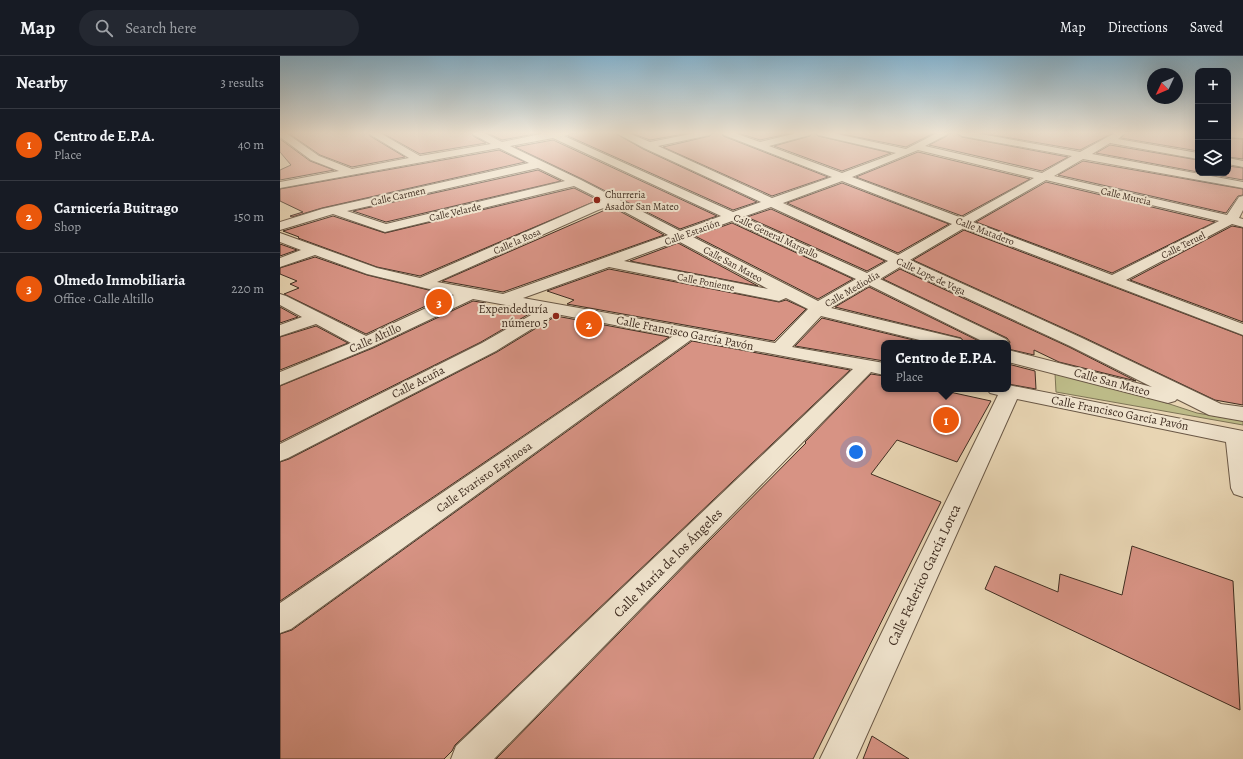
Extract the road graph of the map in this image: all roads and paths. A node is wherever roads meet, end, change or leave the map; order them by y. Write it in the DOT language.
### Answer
graph roads {
  1 [pos="335,166"];
  2 [pos="378,166"];
  3 [pos="532,166"];
  4 [pos="544,166"];
  5 [pos="623,166"];
  6 [pos="694,166"];
  7 [pos="813,166"];
  8 [pos="870,166"];
  9 [pos="996,166"];
  10 [pos="1063,166"];
  11 [pos="1139,166"];
  12 [pos="349,171"];
  13 [pos="842,177"];
  14 [pos="1044,177"];
  15 [pos="576,182"];
  16 [pos="280,184"];
  17 [pos="1243,185"];
  18 [pos="1243,200"];
  19 [pos="613,201"];
  20 [pos="773,202"];
  21 [pos="335,211"];
  22 [pos="734,216"];
  23 [pos="1237,222"];
  24 [pos="963,223"];
  25 [pos="280,226"];
  26 [pos="680,236"];
  27 [pos="280,237"];
  28 [pos="314,250"];
  29 [pos="899,261"];
  30 [pos="280,262"];
  31 [pos="607,262"];
  32 [pos="868,279"];
  33 [pos="1114,280"];
  34 [pos="421,283"];
  35 [pos="470,294"];
  36 [pos="280,299"];
  37 [pos="505,300"];
  38 [pos="814,306"];
  39 [pos="554,308"];
  40 [pos="316,318"];
  41 [pos="1243,330"];
  42 [pos="280,331"];
  43 [pos="689,333"];
  44 [pos="944,340"];
  45 [pos="994,340"];
  46 [pos="366,343"];
  47 [pos="1011,348"];
  48 [pos="779,350"];
  49 [pos="1011,357"];
  50 [pos="1044,364"];
  51 [pos="876,368"];
  52 [pos="280,379"];
  53 [pos="1011,391"];
  54 [pos="1003,392"];
  55 [pos="1045,398"];
  56 [pos="1216,410"];
  57 [pos="1243,414"];
  58 [pos="1239,437"];
  59 [pos="280,452"];
  60 [pos="1243,488"];
  61 [pos="280,620"];
  62 [pos="469,759"];
  63 [pos="838,759"];
  1 -- 12 [label="street"];
  2 -- 12 [label="street"];
  3 -- 21 [label="street, Calle Carmen"];
  4 -- 15 [label="street, Calle San Mateo"];
  5 -- 22 [label="street, Calle General Margallo"];
  6 -- 20 [label="street, Calle Lope de Vega"];
  7 -- 13 [label="street, Calle Matadero"];
  8 -- 13 [label="street, Calle Estación"];
  9 -- 14 [label="street, Calle Murcia"];
  10 -- 14 [label="street, Calle Mediodía"];
  11 -- 17 [label="street"];
  12 -- 16 [label="street"];
  13 -- 20 [label="street, Calle Estación"];
  13 -- 24 [label="street, Calle Matadero"];
  14 -- 23 [label="street, Calle Murcia"];
  14 -- 24 [label="street, Calle Mediodía"];
  15 -- 19 [label="street, Calle San Mateo"];
  15 -- 21 [label="street, Calle Velarde"];
  18 -- 23 [label="street, Calle Teruel"];
  19 -- 26 [label="street, Calle San Mateo"];
  19 -- 34 [label="street, Calle la Rosa"];
  20 -- 22 [label="street, Calle Estación"];
  20 -- 29 [label="street, Calle Lope de Vega"];
  21 -- 25 [label="street, Calle Carmen"];
  22 -- 26 [label="street, Calle Estación"];
  22 -- 32 [label="street, Calle General Margallo"];
  23 -- 33 [label="street, Calle Teruel"];
  24 -- 29 [label="street, Calle Mediodía"];
  24 -- 33 [label="street, Calle Matadero"];
  26 -- 31 [label="street, Calle Estación"];
  26 -- 38 [label="street, Calle San Mateo"];
  27 -- 28 [label="street, Calle Francisco García Pavón"];
  28 -- 30 [label="street"];
  28 -- 34 [label="street, Calle Francisco García Pavón"];
  29 -- 32 [label="street, Calle Mediodía"];
  29 -- 56 [label="street, Calle Lope de Vega"];
  31 -- 37 [label="street, Calle Estación"];
  31 -- 38 [label="street, Calle Poniente"];
  32 -- 38 [label="street, Calle Mediodía"];
  32 -- 45 [label="street, Calle General Margallo"];
  33 -- 41 [label="street, Calle Matadero"];
  34 -- 35 [label="street, Calle Francisco García Pavón"];
  35 -- 37 [label="street, Calle Francisco García Pavón"];
  35 -- 46 [label="street, Calle Altillo"];
  36 -- 40 [label="street"];
  37 -- 39 [label="street, Calle Francisco García Pavón"];
  38 -- 44 [label="street, Calle San Mateo"];
  38 -- 48 [label="street, Calle Mediodía"];
  39 -- 43 [label="street, Calle Francisco García Pavón"];
  39 -- 59 [label="street, Calle Acuña"];
  40 -- 42 [label="street"];
  40 -- 46 [label="street"];
  43 -- 48 [label="street, Calle Francisco García Pavón"];
  43 -- 61 [label="street, Calle Evaristo Espinosa"];
  46 -- 52 [label="street, Calle Altillo"];
  47 -- 50 [label="street"];
  48 -- 51 [label="street, Calle Francisco García Pavón"];
  49 -- 50 [label="street, Calle San Mateo"];
  50 -- 55 [label="street"];
  50 -- 56 [label="street, Calle San Mateo"];
  51 -- 62 [label="street, Calle María de los Ángeles"];
  53 -- 55 [label="street, Calle Francisco García Pavón"];
  54 -- 63 [label="street, Calle Federico García Lorca"];
  55 -- 58 [label="street, Calle Francisco García Pavón"];
  56 -- 57 [label="street, Calle Lope de Vega"];
  58 -- 60 [label="street"];
}
